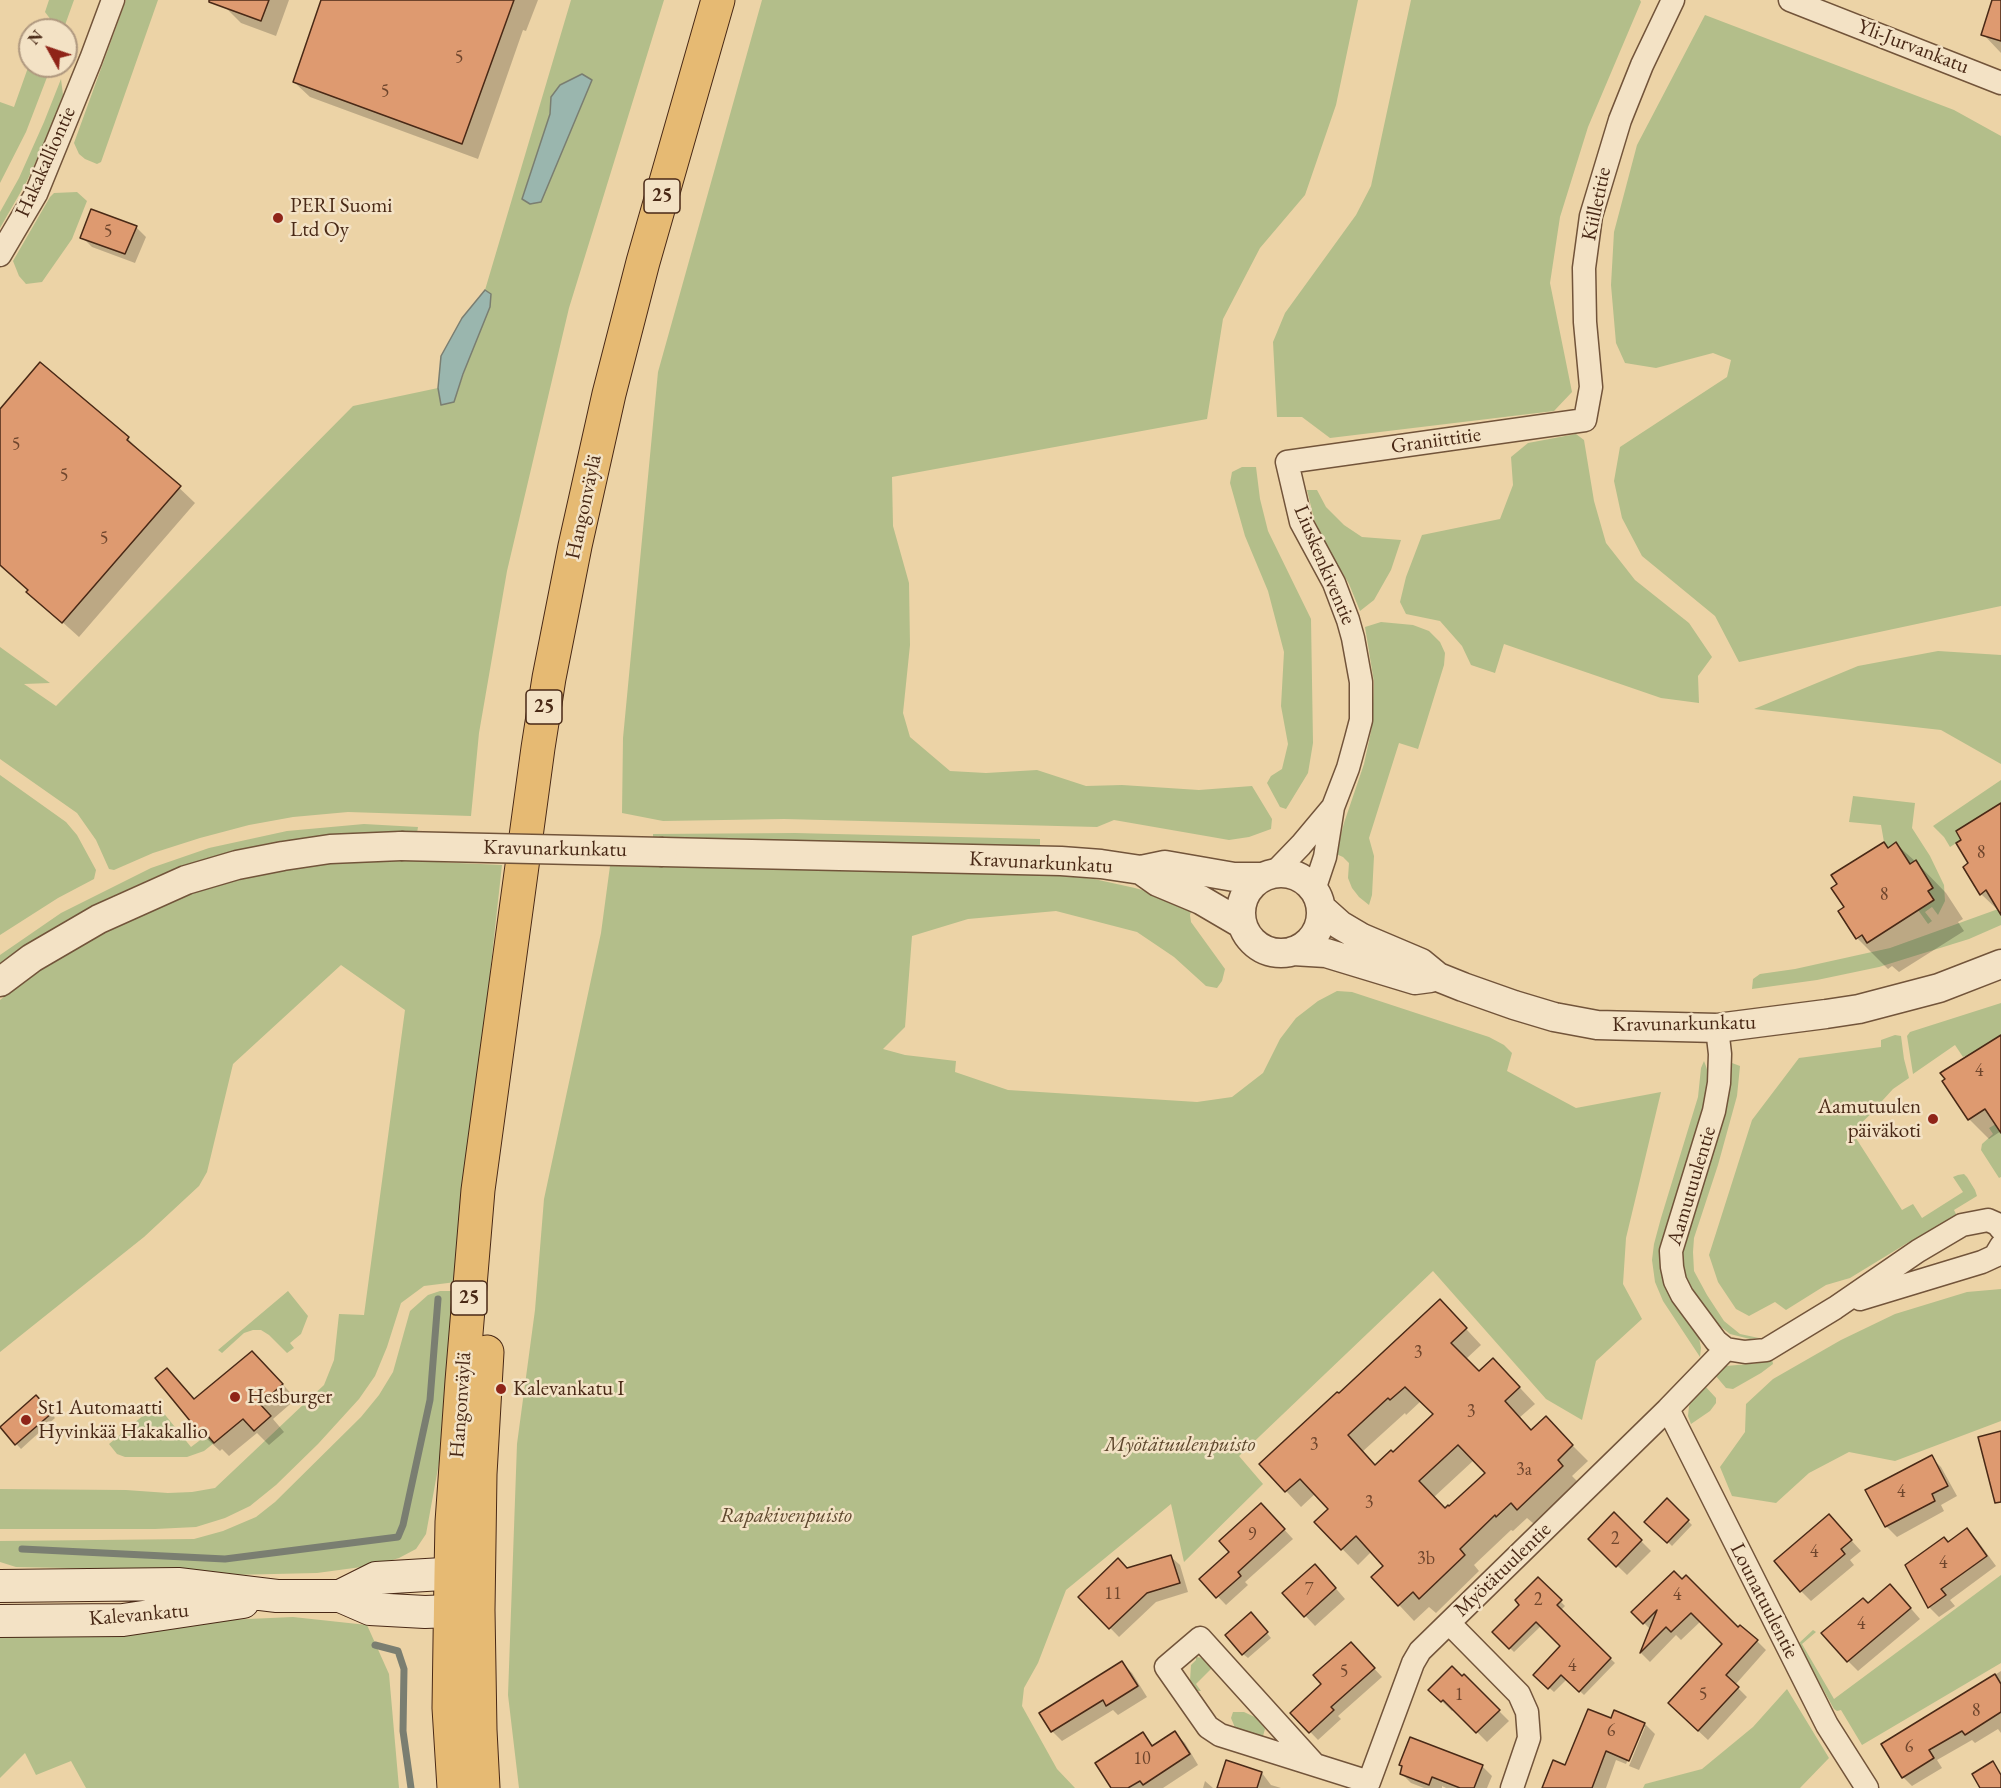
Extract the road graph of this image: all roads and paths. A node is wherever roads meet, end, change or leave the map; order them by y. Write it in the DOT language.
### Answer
graph roads {
  1 [pos="113,0"];
  2 [pos="718,0"];
  3 [pos="1673,0"];
  4 [pos="1790,0"];
  5 [pos="2001,83"];
  6 [pos="0,255"];
  7 [pos="1585,420"];
  8 [pos="1287,462"];
  9 [pos="1333,807"];
  10 [pos="1141,870"];
  11 [pos="1268,875"];
  12 [pos="1318,899"];
  13 [pos="1242,924"];
  14 [pos="1293,951"];
  15 [pos="2001,964"];
  16 [pos="1438,977"];
  17 [pos="0,982"];
  18 [pos="1717,1028"];
  19 [pos="2001,1229"];
  20 [pos="2001,1246"];
  21 [pos="1835,1308"];
  22 [pos="1726,1349"];
  23 [pos="1668,1409"];
  24 [pos="465,1573"];
  25 [pos="0,1586"];
  26 [pos="277,1596"];
  27 [pos="340,1596"];
  28 [pos="464,1610"];
  29 [pos="0,1621"];
  30 [pos="1449,1623"];
  31 [pos="1314,1764"];
  32 [pos="454,1788"];
  33 [pos="483,1788"];
  34 [pos="1512,1788"];
  35 [pos="1867,1788"];
  1 -- 6 [label="street, Hakakalliontie"];
  2 -- 24 [label="highway, Hangonväylä / 25"];
  3 -- 7 [label="street, Kiilletitie"];
  4 -- 5 [label="street, Yli-Jurvankatu"];
  7 -- 8 [label="street, Graniittitie"];
  8 -- 9 [label="street, Liuskenkiventie"];
  9 -- 11 [label="street, Liuskenkiventie"];
  9 -- 12 [label="street, Liuskenkiventie"];
  10 -- 11 [label="street, Kravunarkunkatu"];
  10 -- 13 [label="street, Kravunarkunkatu"];
  10 -- 17 [label="street, Kravunarkunkatu, bridge"];
  11 -- 12 [label="street"];
  11 -- 13 [label="street"];
  12 -- 14 [label="street"];
  12 -- 16 [label="street, Kravunarkunkatu"];
  13 -- 14 [label="street"];
  14 -- 16 [label="street, Kravunarkunkatu"];
  15 -- 18 [label="street, Kravunarkunkatu"];
  16 -- 18 [label="street, Kravunarkunkatu"];
  18 -- 22 [label="street, Aamutuulentie"];
  19 -- 21 [label="street"];
  20 -- 21 [label="street"];
  21 -- 22 [label="street"];
  22 -- 23 [label="street, Myötätuulentie"];
  23 -- 30 [label="street, Myötätuulentie"];
  23 -- 35 [label="street, Lounatuulentie"];
  24 -- 27 [label="main road, Kalevankatu"];
  24 -- 28 [label="highway, Hangonväylä / 25"];
  25 -- 26 [label="main road, Kalevankatu"];
  26 -- 27 [label="main road, Kalevankatu"];
  26 -- 29 [label="main road, Kalevankatu"];
  27 -- 28 [label="main road, Kalevankatu"];
  28 -- 32 [label="highway, Hangonväylä / 25"];
  28 -- 33 [label="highway, Hangonväylä / 25"];
  30 -- 31 [label="street, Myötätuulentie"];
  30 -- 34 [label="street"];
  31 -- 31 [label="street, Myötätuulentie"];
}
